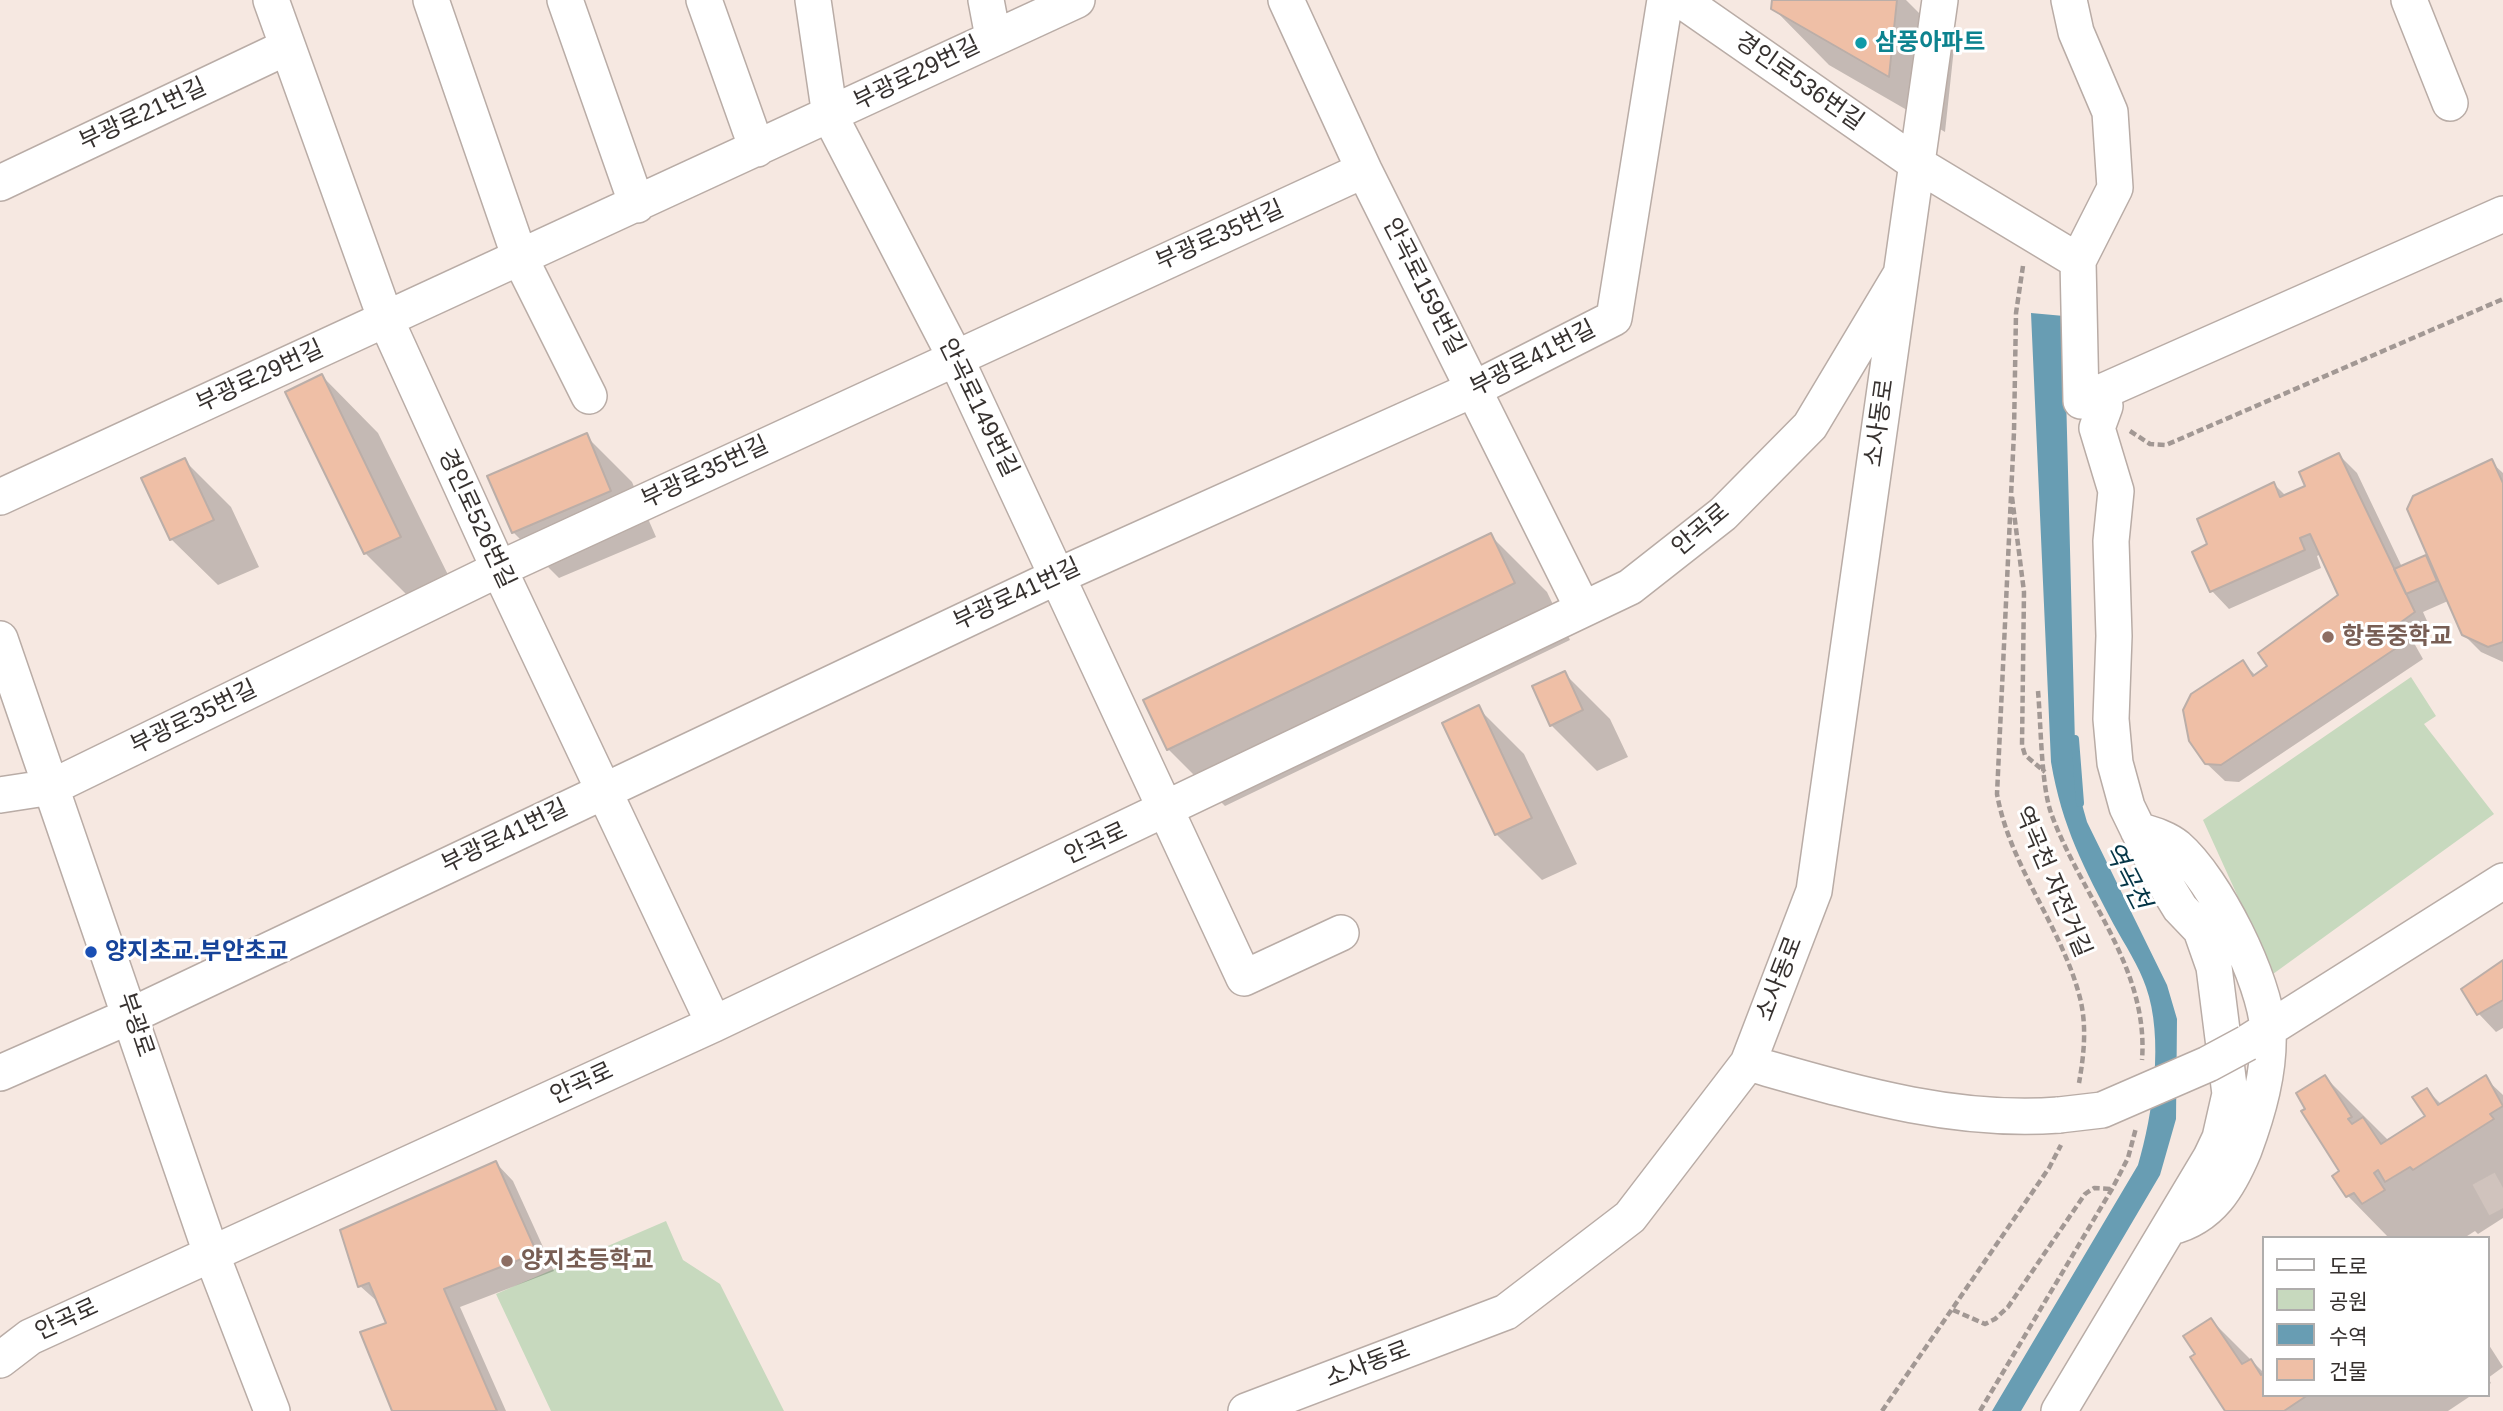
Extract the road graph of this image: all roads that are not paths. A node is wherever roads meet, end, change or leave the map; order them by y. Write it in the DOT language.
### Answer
graph roads {
  1 [pos="271,0"];
  2 [pos="431,0"];
  3 [pos="565,0"];
  4 [pos="704,0"];
  5 [pos="813,0"];
  6 [pos="986,0"];
  7 [pos="1077,0"];
  8 [pos="1286,0"];
  9 [pos="1665,0"];
  10 [pos="1681,0"];
  11 [pos="1940,0"];
  12 [pos="2069,0"];
  13 [pos="2409,0"];
  14 [pos="993,37"];
  15 [pos="287,47"];
  16 [pos="2450,103"];
  17 [pos="830,116"];
  18 [pos="757,149"];
  19 [pos="1917,163"];
  20 [pos="1364,170"];
  21 [pos="0,183"];
  22 [pos="637,205"];
  23 [pos="2503,214"];
  24 [pos="520,258"];
  25 [pos="2078,261"];
  26 [pos="1901,274"];
  27 [pos="386,320"];
  28 [pos="955,357"];
  29 [pos="1474,389"];
  30 [pos="589,396"];
  31 [pos="2105,406"];
  32 [pos="0,497"];
  33 [pos="499,569"];
  34 [pos="1058,576"];
  35 [pos="1583,609"];
  36 [pos="0,639"];
  37 [pos="52,787"];
  38 [pos="605,789"];
  39 [pos="0,795"];
  40 [pos="1167,810"];
  41 [pos="2138,830"];
  42 [pos="2503,881"];
  43 [pos="1341,933"];
  44 [pos="132,1015"];
  45 [pos="714,1024"];
  46 [pos="2257,1036"];
  47 [pos="1748,1063"];
  48 [pos="0,1073"];
  49 [pos="2171,1227"];
  50 [pos="211,1253"];
  51 [pos="0,1360"];
  52 [pos="272,1411"];
  53 [pos="1246,1411"];
  54 [pos="2059,1411"];
  1 -- 15 [label="street, 경인로526번길"];
  2 -- 24 [label="street"];
  3 -- 22 [label="street"];
  4 -- 18 [label="street"];
  5 -- 17 [label="street, 안곡로149번길"];
  6 -- 14 [label="street"];
  7 -- 14 [label="street, 부광로29번길"];
  8 -- 20 [label="street, 안곡로159번길"];
  9 -- 29 [label="street, 부광로41번길"];
  10 -- 19 [label="street, 경인로536번길"];
  11 -- 19 [label="street, 안곡로"];
  12 -- 25 [label="street"];
  13 -- 16 [label="street"];
  14 -- 17 [label="street, 부광로29번길"];
  15 -- 21 [label="street, 부광로21번길"];
  15 -- 27 [label="street, 경인로526번길"];
  17 -- 18 [label="street, 부광로29번길"];
  17 -- 28 [label="street, 안곡로149번길"];
  18 -- 22 [label="street, 부광로29번길"];
  19 -- 25 [label="street, 경인로536번길"];
  19 -- 26 [label="street, 안곡로"];
  20 -- 28 [label="street, 부광로35번길"];
  20 -- 29 [label="street, 안곡로159번길"];
  22 -- 24 [label="street, 부광로29번길"];
  23 -- 25 [label="street"];
  24 -- 27 [label="street, 부광로29번길"];
  24 -- 30 [label="street"];
  26 -- 35 [label="street, 안곡로"];
  26 -- 47 [label="street, 소사동로"];
  27 -- 32 [label="street, 부광로29번길"];
  27 -- 33 [label="street, 경인로526번길"];
  28 -- 33 [label="street, 부광로35번길"];
  28 -- 34 [label="street, 안곡로149번길"];
  29 -- 34 [label="street, 부광로41번길"];
  29 -- 35 [label="street, 안곡로159번길"];
  31 -- 41 [label="street"];
  33 -- 37 [label="street, 부광로35번길"];
  33 -- 38 [label="street, 경인로526번길"];
  34 -- 38 [label="street, 부광로41번길"];
  34 -- 40 [label="street, 안곡로149번길"];
  35 -- 40 [label="street, 안곡로"];
  36 -- 37 [label="street, 부광로"];
  37 -- 39 [label="street, 부광로35번길"];
  37 -- 44 [label="street, 부광로"];
  38 -- 44 [label="street, 부광로41번길"];
  38 -- 45 [label="street, 경인로526번길"];
  40 -- 43 [label="street"];
  40 -- 45 [label="street, 안곡로"];
  41 -- 46 [label="street"];
  41 -- 49 [label="street"];
  42 -- 46 [label="street"];
  44 -- 48 [label="street, 부광로41번길"];
  44 -- 50 [label="street, 부광로"];
  45 -- 50 [label="street, 안곡로"];
  46 -- 47 [label="street, bridge"];
  46 -- 49 [label="street"];
  47 -- 53 [label="street, 소사동로"];
  49 -- 54 [label="street"];
  50 -- 51 [label="street, 안곡로"];
  50 -- 52 [label="street, 부광로"];
}
